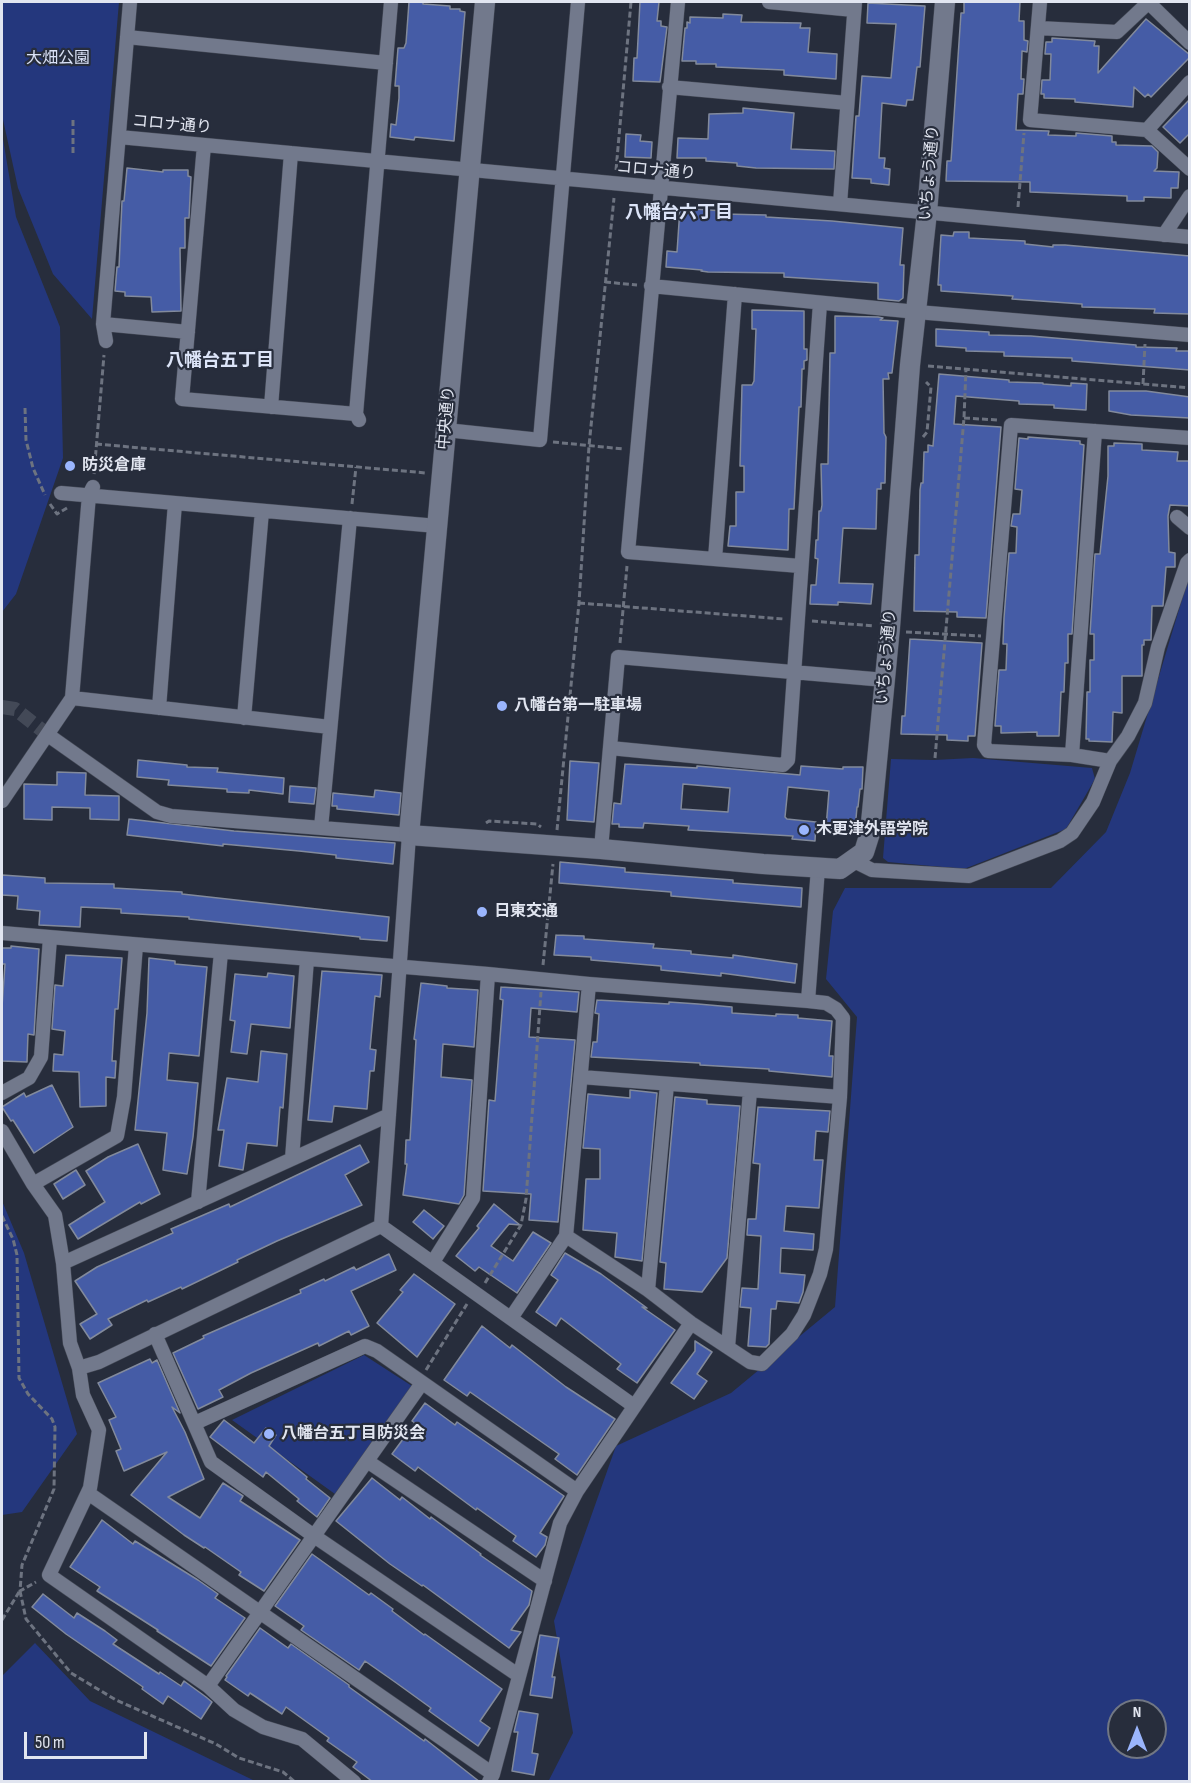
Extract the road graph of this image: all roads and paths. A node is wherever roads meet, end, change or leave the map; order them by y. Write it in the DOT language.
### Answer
graph roads {
  1 [pos="130,2"];
  2 [pos="391,2"];
  3 [pos="484,2"];
  4 [pos="578,2"];
  5 [pos="631,2"];
  6 [pos="678,2"];
  7 [pos="769,2"];
  8 [pos="945,2"];
  9 [pos="1040,2"];
  10 [pos="1148,2"];
  11 [pos="855,6"];
  12 [pos="1038,28"];
  13 [pos="127,37"];
  14 [pos="1190,43"];
  15 [pos="386,63"];
  16 [pos="1190,82"];
  17 [pos="669,87"];
  18 [pos="848,102"];
  19 [pos="74,118"];
  20 [pos="1024,128"];
  21 [pos="1148,130"];
  22 [pos="119,137"];
  23 [pos="204,145"];
  24 [pos="73,153"];
  25 [pos="291,153"];
  26 [pos="378,161"];
  27 [pos="1190,169"];
  28 [pos="469,170"];
  29 [pos="562,178"];
  30 [pos="615,183"];
  31 [pos="660,187"];
  32 [pos="1190,196"];
  33 [pos="840,204"];
  34 [pos="1018,208"];
  35 [pos="927,212"];
  36 [pos="1164,235"];
  37 [pos="1190,237"];
  38 [pos="605,282"];
  39 [pos="651,286"];
  40 [pos="735,294"];
  41 [pos="820,303"];
  42 [pos="917,312"];
  43 [pos="103,324"];
  44 [pos="188,332"];
  45 [pos="1190,335"];
  46 [pos="1146,339"];
  47 [pos="106,341"];
  48 [pos="924,366"];
  49 [pos="966,369"];
  50 [pos="1143,384"];
  51 [pos="1190,388"];
  52 [pos="271,407"];
  53 [pos="25,408"];
  54 [pos="964,418"];
  55 [pos="1004,421"];
  56 [pos="446,430"];
  57 [pos="1095,431"];
  58 [pos="1190,438"];
  59 [pos="540,440"];
  60 [pos="96,444"];
  61 [pos="589,446"];
  62 [pos="637,450"];
  63 [pos="356,467"];
  64 [pos="431,473"];
  65 [pos="91,491"];
  66 [pos="61,493"];
  67 [pos="175,503"];
  68 [pos="262,511"];
  69 [pos="1177,517"];
  70 [pos="350,518"];
  71 [pos="437,526"];
  72 [pos="1190,528"];
  73 [pos="628,552"];
  74 [pos="715,559"];
  75 [pos="1190,560"];
  76 [pos="800,566"];
  77 [pos="579,603"];
  78 [pos="623,606"];
  79 [pos="797,620"];
  80 [pos="898,629"];
  81 [pos="986,636"];
  82 [pos="618,657"];
  83 [pos="794,673"];
  84 [pos="885,680"];
  85 [pos="72,698"];
  86 [pos="159,708"];
  87 [pos="244,718"];
  88 [pos="330,727"];
  89 [pos="48,735"];
  90 [pos="610,748"];
  91 [pos="1072,755"];
  92 [pos="934,758"];
  93 [pos="1110,761"];
  94 [pos="2,801"];
  95 [pos="480,826"];
  96 [pos="321,828"];
  97 [pos="543,829"];
  98 [pos="556,834"];
  99 [pos="409,835"];
  100 [pos="601,849"];
  101 [pos="553,859"];
  102 [pos="852,860"];
  103 [pos="818,868"];
  104 [pos="2,933"];
  105 [pos="50,938"];
  106 [pos="136,945"];
  107 [pos="221,952"];
  108 [pos="307,959"];
  109 [pos="399,966"];
  110 [pos="488,974"];
  111 [pos="542,981"];
  112 [pos="589,984"];
  113 [pos="808,1001"];
  114 [pos="581,1077"];
  115 [pos="667,1084"];
  116 [pos="750,1091"];
  117 [pos="2,1093"];
  118 [pos="840,1097"];
  119 [pos="389,1115"];
  120 [pos="2,1131"];
  121 [pos="292,1159"];
  122 [pos="33,1184"];
  123 [pos="198,1202"];
  124 [pos="2,1216"];
  125 [pos="381,1226"];
  126 [pos="566,1236"];
  127 [pos="432,1262"];
  128 [pos="63,1263"];
  129 [pos="648,1290"];
  130 [pos="477,1294"];
  131 [pos="511,1318"];
  132 [pos="691,1323"];
  133 [pos="155,1334"];
  134 [pos="728,1347"];
  135 [pos="79,1368"];
  136 [pos="420,1382"];
  137 [pos="634,1406"];
  138 [pos="195,1423"];
  139 [pos="367,1461"];
  140 [pos="577,1491"];
  141 [pos="88,1493"];
  142 [pos="314,1536"];
  143 [pos="49,1575"];
  144 [pos="545,1581"];
  145 [pos="20,1591"];
  146 [pos="261,1612"];
  147 [pos="2,1620"];
  148 [pos="518,1675"];
  149 [pos="208,1686"];
  150 [pos="491,1778"];
  151 [pos="295,1782"];
  152 [pos="354,1782"];
  1 -- 13 [label="street"];
  2 -- 15 [label="street"];
  3 -- 28 [label="street, 中央通り"];
  4 -- 29 [label="street"];
  5 -- 30 [label="path"];
  6 -- 17 [label="street"];
  7 -- 11 [label="street"];
  8 -- 35 [label="street, いちょう通り"];
  9 -- 12 [label="street"];
  10 -- 12 [label="street"];
  10 -- 14 [label="street"];
  11 -- 18 [label="street"];
  12 -- 21 [label="street"];
  13 -- 15 [label="street"];
  13 -- 22 [label="street"];
  15 -- 26 [label="street"];
  16 -- 21 [label="street"];
  17 -- 18 [label="street"];
  17 -- 31 [label="street"];
  18 -- 33 [label="street"];
  19 -- 24 [label="path"];
  20 -- 34 [label="path"];
  21 -- 27 [label="street"];
  22 -- 23 [label="street, コロナ通り"];
  22 -- 43 [label="street"];
  23 -- 25 [label="street, コロナ通り"];
  23 -- 44 [label="street"];
  25 -- 26 [label="street, コロナ通り"];
  25 -- 52 [label="street"];
  26 -- 28 [label="street, コロナ通り"];
  26 -- 52 [label="street"];
  28 -- 29 [label="street, コロナ通り"];
  28 -- 56 [label="street, 中央通り"];
  29 -- 30 [label="street, コロナ通り"];
  29 -- 59 [label="street"];
  30 -- 31 [label="street, コロナ通り"];
  30 -- 38 [label="path"];
  31 -- 33 [label="street, コロナ通り"];
  31 -- 39 [label="street"];
  32 -- 36 [label="street"];
  33 -- 35 [label="street, コロナ通り"];
  35 -- 36 [label="street, コロナ通り"];
  35 -- 42 [label="street, いちょう通り"];
  36 -- 37 [label="street, コロナ通り"];
  38 -- 39 [label="path"];
  38 -- 61 [label="path"];
  39 -- 40 [label="street"];
  39 -- 62 [label="street"];
  40 -- 41 [label="street"];
  40 -- 74 [label="street"];
  41 -- 42 [label="street"];
  41 -- 76 [label="street"];
  42 -- 45 [label="street"];
  42 -- 80 [label="street, いちょう通り"];
  43 -- 44 [label="street"];
  43 -- 47 [label="street"];
  44 -- 52 [label="street"];
  46 -- 50 [label="path"];
  47 -- 60 [label="path"];
  48 -- 49 [label="path"];
  49 -- 50 [label="path"];
  49 -- 54 [label="path"];
  50 -- 51 [label="path"];
  53 -- 65 [label="path"];
  54 -- 55 [label="path"];
  54 -- 92 [label="path"];
  56 -- 59 [label="street"];
  56 -- 71 [label="street, 中央通り"];
  57 -- 58 [label="street"];
  57 -- 91 [label="street"];
  57 -- 91 [label="street"];
  59 -- 61 [label="path"];
  60 -- 63 [label="path"];
  60 -- 65 [label="path"];
  61 -- 62 [label="path"];
  61 -- 77 [label="path"];
  62 -- 73 [label="street"];
  63 -- 64 [label="path"];
  63 -- 70 [label="path"];
  65 -- 66 [label="street"];
  65 -- 67 [label="street"];
  65 -- 85 [label="street"];
  67 -- 68 [label="street"];
  67 -- 86 [label="street"];
  68 -- 70 [label="street"];
  68 -- 87 [label="street"];
  69 -- 72 [label="street"];
  70 -- 71 [label="street"];
  70 -- 88 [label="street"];
  71 -- 99 [label="street, 中央通り"];
  73 -- 74 [label="street"];
  73 -- 78 [label="path"];
  74 -- 76 [label="street"];
  75 -- 93 [label="street"];
  76 -- 79 [label="street"];
  77 -- 78 [label="path"];
  77 -- 98 [label="path"];
  78 -- 79 [label="path"];
  78 -- 82 [label="path"];
  79 -- 80 [label="path"];
  79 -- 83 [label="street"];
  80 -- 81 [label="path"];
  80 -- 84 [label="street, いちょう通り"];
  82 -- 83 [label="street"];
  82 -- 90 [label="street"];
  83 -- 84 [label="street"];
  83 -- 90 [label="street"];
  84 -- 102 [label="street, いちょう通り"];
  85 -- 86 [label="street"];
  85 -- 89 [label="street"];
  86 -- 87 [label="street"];
  87 -- 88 [label="street"];
  88 -- 96 [label="street"];
  89 -- 94 [label="street"];
  89 -- 96 [label="street"];
  90 -- 100 [label="street"];
  91 -- 93 [label="street"];
  93 -- 102 [label="street"];
  95 -- 97 [label="path"];
  96 -- 99 [label="street"];
  99 -- 100 [label="street"];
  99 -- 109 [label="street"];
  100 -- 103 [label="street"];
  101 -- 111 [label="path"];
  102 -- 103 [label="street"];
  103 -- 113 [label="street"];
  104 -- 105 [label="street"];
  105 -- 106 [label="street"];
  105 -- 117 [label="street"];
  106 -- 107 [label="street"];
  106 -- 122 [label="street"];
  107 -- 108 [label="street"];
  107 -- 123 [label="street"];
  108 -- 109 [label="street"];
  108 -- 121 [label="street"];
  109 -- 110 [label="street"];
  109 -- 119 [label="street"];
  110 -- 111 [label="street"];
  110 -- 127 [label="street"];
  111 -- 112 [label="street"];
  111 -- 130 [label="path"];
  112 -- 113 [label="street"];
  112 -- 114 [label="street"];
  113 -- 118 [label="street"];
  114 -- 115 [label="street"];
  114 -- 126 [label="street"];
  115 -- 116 [label="street"];
  115 -- 129 [label="street"];
  116 -- 118 [label="street"];
  116 -- 134 [label="street"];
  118 -- 134 [label="street"];
  119 -- 121 [label="street"];
  119 -- 125 [label="street"];
  120 -- 122 [label="street"];
  121 -- 123 [label="street"];
  122 -- 128 [label="street"];
  123 -- 128 [label="street"];
  124 -- 145 [label="path"];
  125 -- 127 [label="street"];
  125 -- 133 [label="street"];
  126 -- 129 [label="street"];
  126 -- 131 [label="street"];
  127 -- 130 [label="street"];
  128 -- 135 [label="street"];
  129 -- 132 [label="street"];
  130 -- 131 [label="street"];
  130 -- 136 [label="path"];
  131 -- 137 [label="street"];
  132 -- 134 [label="street"];
  132 -- 137 [label="street"];
  133 -- 135 [label="street"];
  133 -- 138 [label="street"];
  135 -- 141 [label="street"];
  136 -- 138 [label="street"];
  136 -- 139 [label="street"];
  136 -- 140 [label="street"];
  137 -- 140 [label="street"];
  138 -- 142 [label="street"];
  139 -- 142 [label="street"];
  139 -- 144 [label="street"];
  140 -- 144 [label="street"];
  141 -- 143 [label="street"];
  141 -- 146 [label="street"];
  142 -- 146 [label="street"];
  142 -- 148 [label="street"];
  143 -- 145 [label="path"];
  143 -- 149 [label="street"];
  144 -- 148 [label="street"];
  145 -- 147 [label="path"];
  145 -- 151 [label="path"];
  146 -- 149 [label="street"];
  146 -- 150 [label="street"];
  148 -- 150 [label="street"];
  149 -- 152 [label="street"];
}
